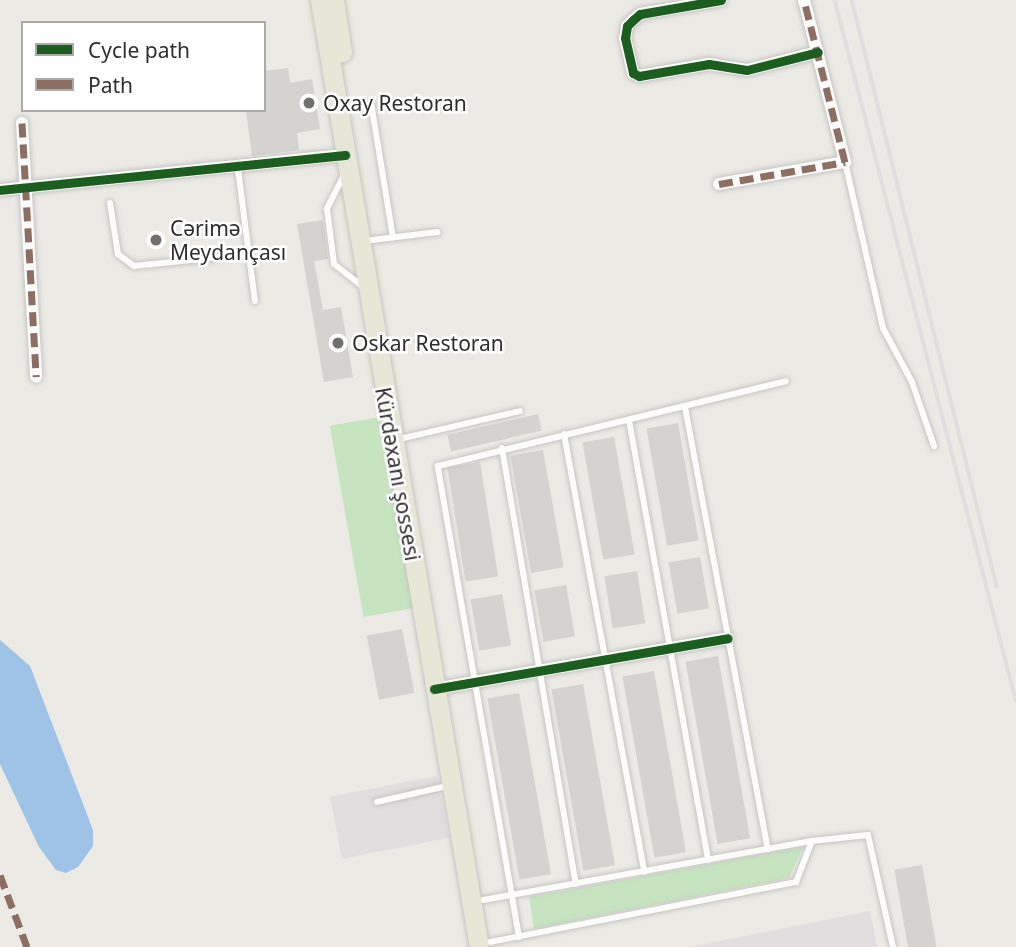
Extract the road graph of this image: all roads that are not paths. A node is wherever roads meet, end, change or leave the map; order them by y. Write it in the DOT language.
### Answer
graph roads {
  1 [pos="320,0"];
  2 [pos="334,0"];
  3 [pos="721,0"];
  4 [pos="804,0"];
  5 [pos="818,52"];
  6 [pos="371,103"];
  7 [pos="22,123"];
  8 [pos="845,162"];
  9 [pos="351,164"];
  10 [pos="238,169"];
  11 [pos="719,184"];
  12 [pos="29,186"];
  13 [pos="0,190"];
  14 [pos="110,203"];
  15 [pos="438,232"];
  16 [pos="393,237"];
  17 [pos="372,240"];
  18 [pos="249,254"];
  19 [pos="367,290"];
  20 [pos="256,301"];
  21 [pos="36,377"];
  22 [pos="786,382"];
  23 [pos="685,407"];
  24 [pos="520,411"];
  25 [pos="629,420"];
  26 [pos="564,434"];
  27 [pos="404,438"];
  28 [pos="934,446"];
  29 [pos="502,448"];
  30 [pos="728,638"];
  31 [pos="669,648"];
  32 [pos="603,659"];
  33 [pos="539,670"];
  34 [pos="474,681"];
  35 [pos="441,687"];
  36 [pos="453,785"];
  37 [pos="376,802"];
  38 [pos="812,841"];
  39 [pos="768,849"];
  40 [pos="708,860"];
  41 [pos="644,872"];
  42 [pos="576,884"];
  43 [pos="512,896"];
  44 [pos="483,900"];
  45 [pos="519,937"];
  46 [pos="487,945"];
  47 [pos="892,947"];
  1 -- 9 [label="main road, Kürdəxanı şossesi"];
  2 -- 9 [label="main road, Kürdəxanı şossesi"];
  3 -- 5 [label="street"];
  4 -- 5 [label="street"];
  5 -- 8 [label="street"];
  6 -- 16 [label="lane"];
  7 -- 12 [label="street"];
  8 -- 11 [label="street"];
  8 -- 28 [label="lane"];
  9 -- 10 [label="street"];
  9 -- 17 [label="main road, Kürdəxanı şossesi"];
  9 -- 19 [label="main road, Kürdəxanı şossesi"];
  9 -- 19 [label="lane"];
  10 -- 12 [label="street"];
  10 -- 18 [label="lane"];
  12 -- 13 [label="street"];
  12 -- 21 [label="street"];
  14 -- 18 [label="lane"];
  15 -- 16 [label="lane"];
  16 -- 17 [label="lane"];
  17 -- 27 [label="main road, Kürdəxanı şossesi"];
  18 -- 20 [label="lane"];
  19 -- 35 [label="main road, Kürdəxanı şossesi"];
  22 -- 23 [label="lane"];
  23 -- 25 [label="lane"];
  23 -- 30 [label="lane"];
  24 -- 27 [label="lane"];
  25 -- 26 [label="lane"];
  25 -- 31 [label="lane"];
  26 -- 29 [label="lane"];
  26 -- 32 [label="lane"];
  27 -- 35 [label="main road, Kürdəxanı şossesi"];
  29 -- 33 [label="lane"];
  29 -- 34 [label="lane"];
  30 -- 31 [label="street"];
  30 -- 39 [label="lane"];
  31 -- 32 [label="street"];
  31 -- 40 [label="lane"];
  32 -- 33 [label="street"];
  32 -- 41 [label="lane"];
  33 -- 34 [label="street"];
  33 -- 42 [label="lane"];
  34 -- 35 [label="street"];
  34 -- 43 [label="lane"];
  35 -- 36 [label="main road, Kürdəxanı şossesi"];
  35 -- 44 [label="main road, Kürdəxanı şossesi"];
  36 -- 37 [label="lane"];
  36 -- 46 [label="main road, Kürdəxanı şossesi"];
  38 -- 39 [label="lane"];
  38 -- 45 [label="lane"];
  38 -- 47 [label="lane"];
  39 -- 40 [label="lane"];
  40 -- 41 [label="lane"];
  41 -- 42 [label="lane"];
  42 -- 43 [label="lane"];
  43 -- 44 [label="lane"];
  43 -- 45 [label="lane"];
  44 -- 46 [label="main road, Kürdəxanı şossesi"];
  45 -- 46 [label="lane"];
}
